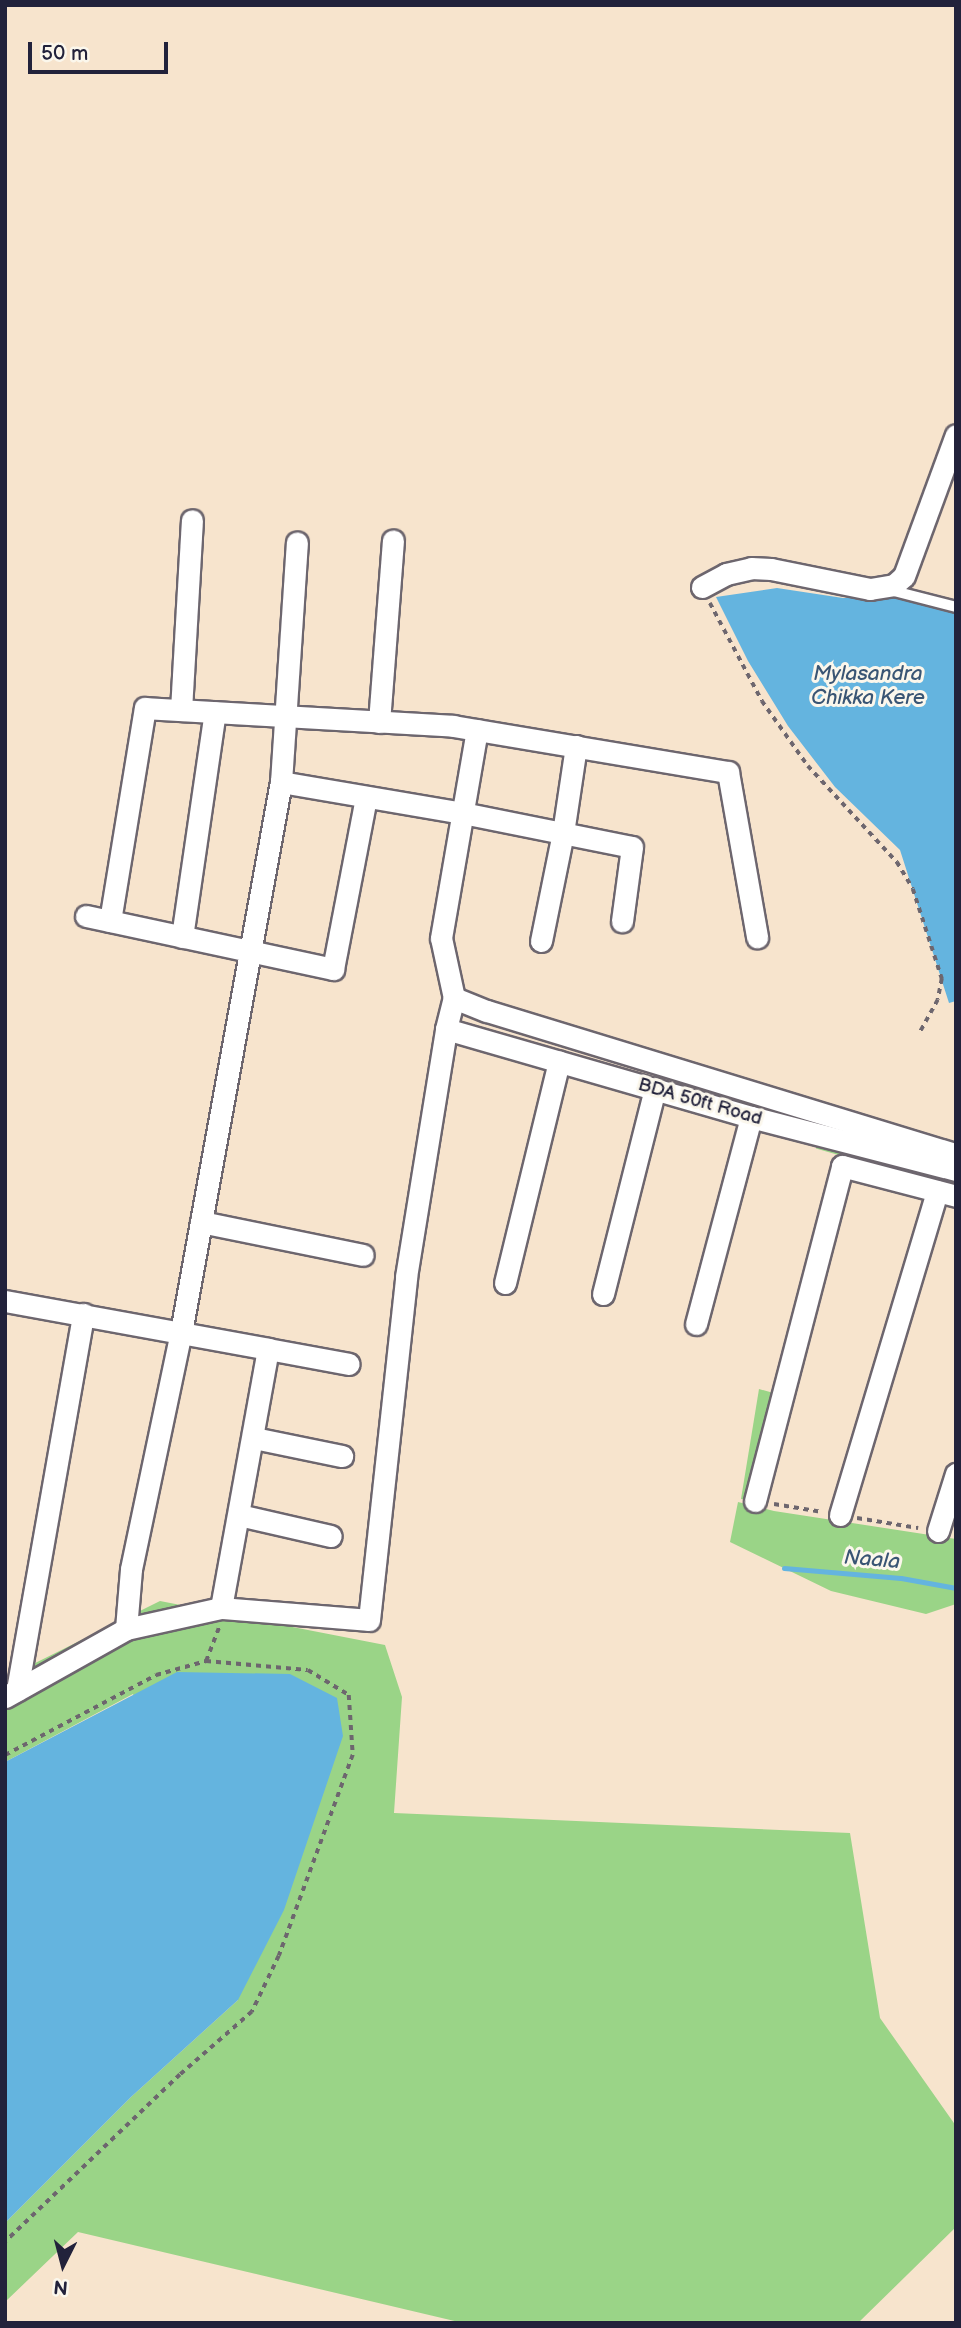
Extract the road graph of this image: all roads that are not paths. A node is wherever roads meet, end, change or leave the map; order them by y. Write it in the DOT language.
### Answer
graph roads {
  1 [pos="956,435"];
  2 [pos="192,520"];
  3 [pos="393,541"];
  4 [pos="297,543"];
  5 [pos="702,587"];
  6 [pos="884,588"];
  7 [pos="956,607"];
  8 [pos="181,710"];
  9 [pos="215,712"];
  10 [pos="286,716"];
  11 [pos="379,722"];
  12 [pos="477,730"];
  13 [pos="576,746"];
  14 [pos="281,782"];
  15 [pos="366,797"];
  16 [pos="463,813"];
  17 [pos="564,833"];
  18 [pos="86,916"];
  19 [pos="110,921"];
  20 [pos="622,921"];
  21 [pos="182,937"];
  22 [pos="757,937"];
  23 [pos="541,941"];
  24 [pos="251,952"];
  25 [pos="454,998"];
  26 [pos="446,1029"];
  27 [pos="559,1062"];
  28 [pos="655,1088"];
  29 [pos="751,1116"];
  30 [pos="956,1154"];
  31 [pos="956,1170"];
  32 [pos="946,1194"];
  33 [pos="201,1222"];
  34 [pos="363,1255"];
  35 [pos="505,1283"];
  36 [pos="603,1294"];
  37 [pos="5,1301"];
  38 [pos="83,1314"];
  39 [pos="696,1324"];
  40 [pos="181,1332"];
  41 [pos="268,1349"];
  42 [pos="349,1364"];
  43 [pos="254,1438"];
  44 [pos="342,1456"];
  45 [pos="956,1474"];
  46 [pos="755,1501"];
  47 [pos="239,1515"];
  48 [pos="840,1516"];
  49 [pos="938,1531"];
  50 [pos="331,1536"];
  51 [pos="223,1608"];
  52 [pos="126,1629"];
  53 [pos="11,1694"];
  1 -- 6 [label="street"];
  2 -- 8 [label="street"];
  3 -- 11 [label="street"];
  4 -- 10 [label="street"];
  5 -- 6 [label="street"];
  6 -- 7 [label="lane"];
  8 -- 9 [label="street"];
  8 -- 19 [label="street"];
  9 -- 10 [label="street"];
  9 -- 21 [label="street"];
  10 -- 11 [label="street"];
  10 -- 14 [label="street"];
  11 -- 12 [label="street"];
  12 -- 13 [label="street"];
  12 -- 16 [label="street"];
  13 -- 17 [label="street"];
  13 -- 22 [label="street"];
  14 -- 15 [label="street"];
  14 -- 24 [label="street"];
  15 -- 16 [label="street"];
  15 -- 24 [label="street"];
  16 -- 17 [label="street"];
  16 -- 25 [label="street"];
  17 -- 20 [label="street"];
  17 -- 23 [label="street"];
  18 -- 19 [label="street"];
  19 -- 21 [label="street"];
  21 -- 24 [label="street"];
  24 -- 33 [label="street"];
  25 -- 26 [label="street"];
  25 -- 30 [label="street, BDA 50ft Road"];
  26 -- 27 [label="street, BDA 50ft Road"];
  26 -- 51 [label="street"];
  27 -- 28 [label="street, BDA 50ft Road"];
  27 -- 35 [label="street"];
  28 -- 29 [label="street, BDA 50ft Road"];
  28 -- 36 [label="street"];
  29 -- 31 [label="street, BDA 50ft Road"];
  29 -- 39 [label="street"];
  32 -- 46 [label="street"];
  32 -- 48 [label="street"];
  33 -- 34 [label="street"];
  33 -- 40 [label="street"];
  37 -- 38 [label="street"];
  38 -- 40 [label="street"];
  38 -- 53 [label="street"];
  40 -- 41 [label="street"];
  40 -- 52 [label="street"];
  41 -- 42 [label="street"];
  41 -- 43 [label="street"];
  43 -- 44 [label="street"];
  43 -- 47 [label="street"];
  45 -- 49 [label="street"];
  47 -- 50 [label="street"];
  47 -- 51 [label="street"];
  51 -- 52 [label="street"];
  52 -- 53 [label="street"];
}
